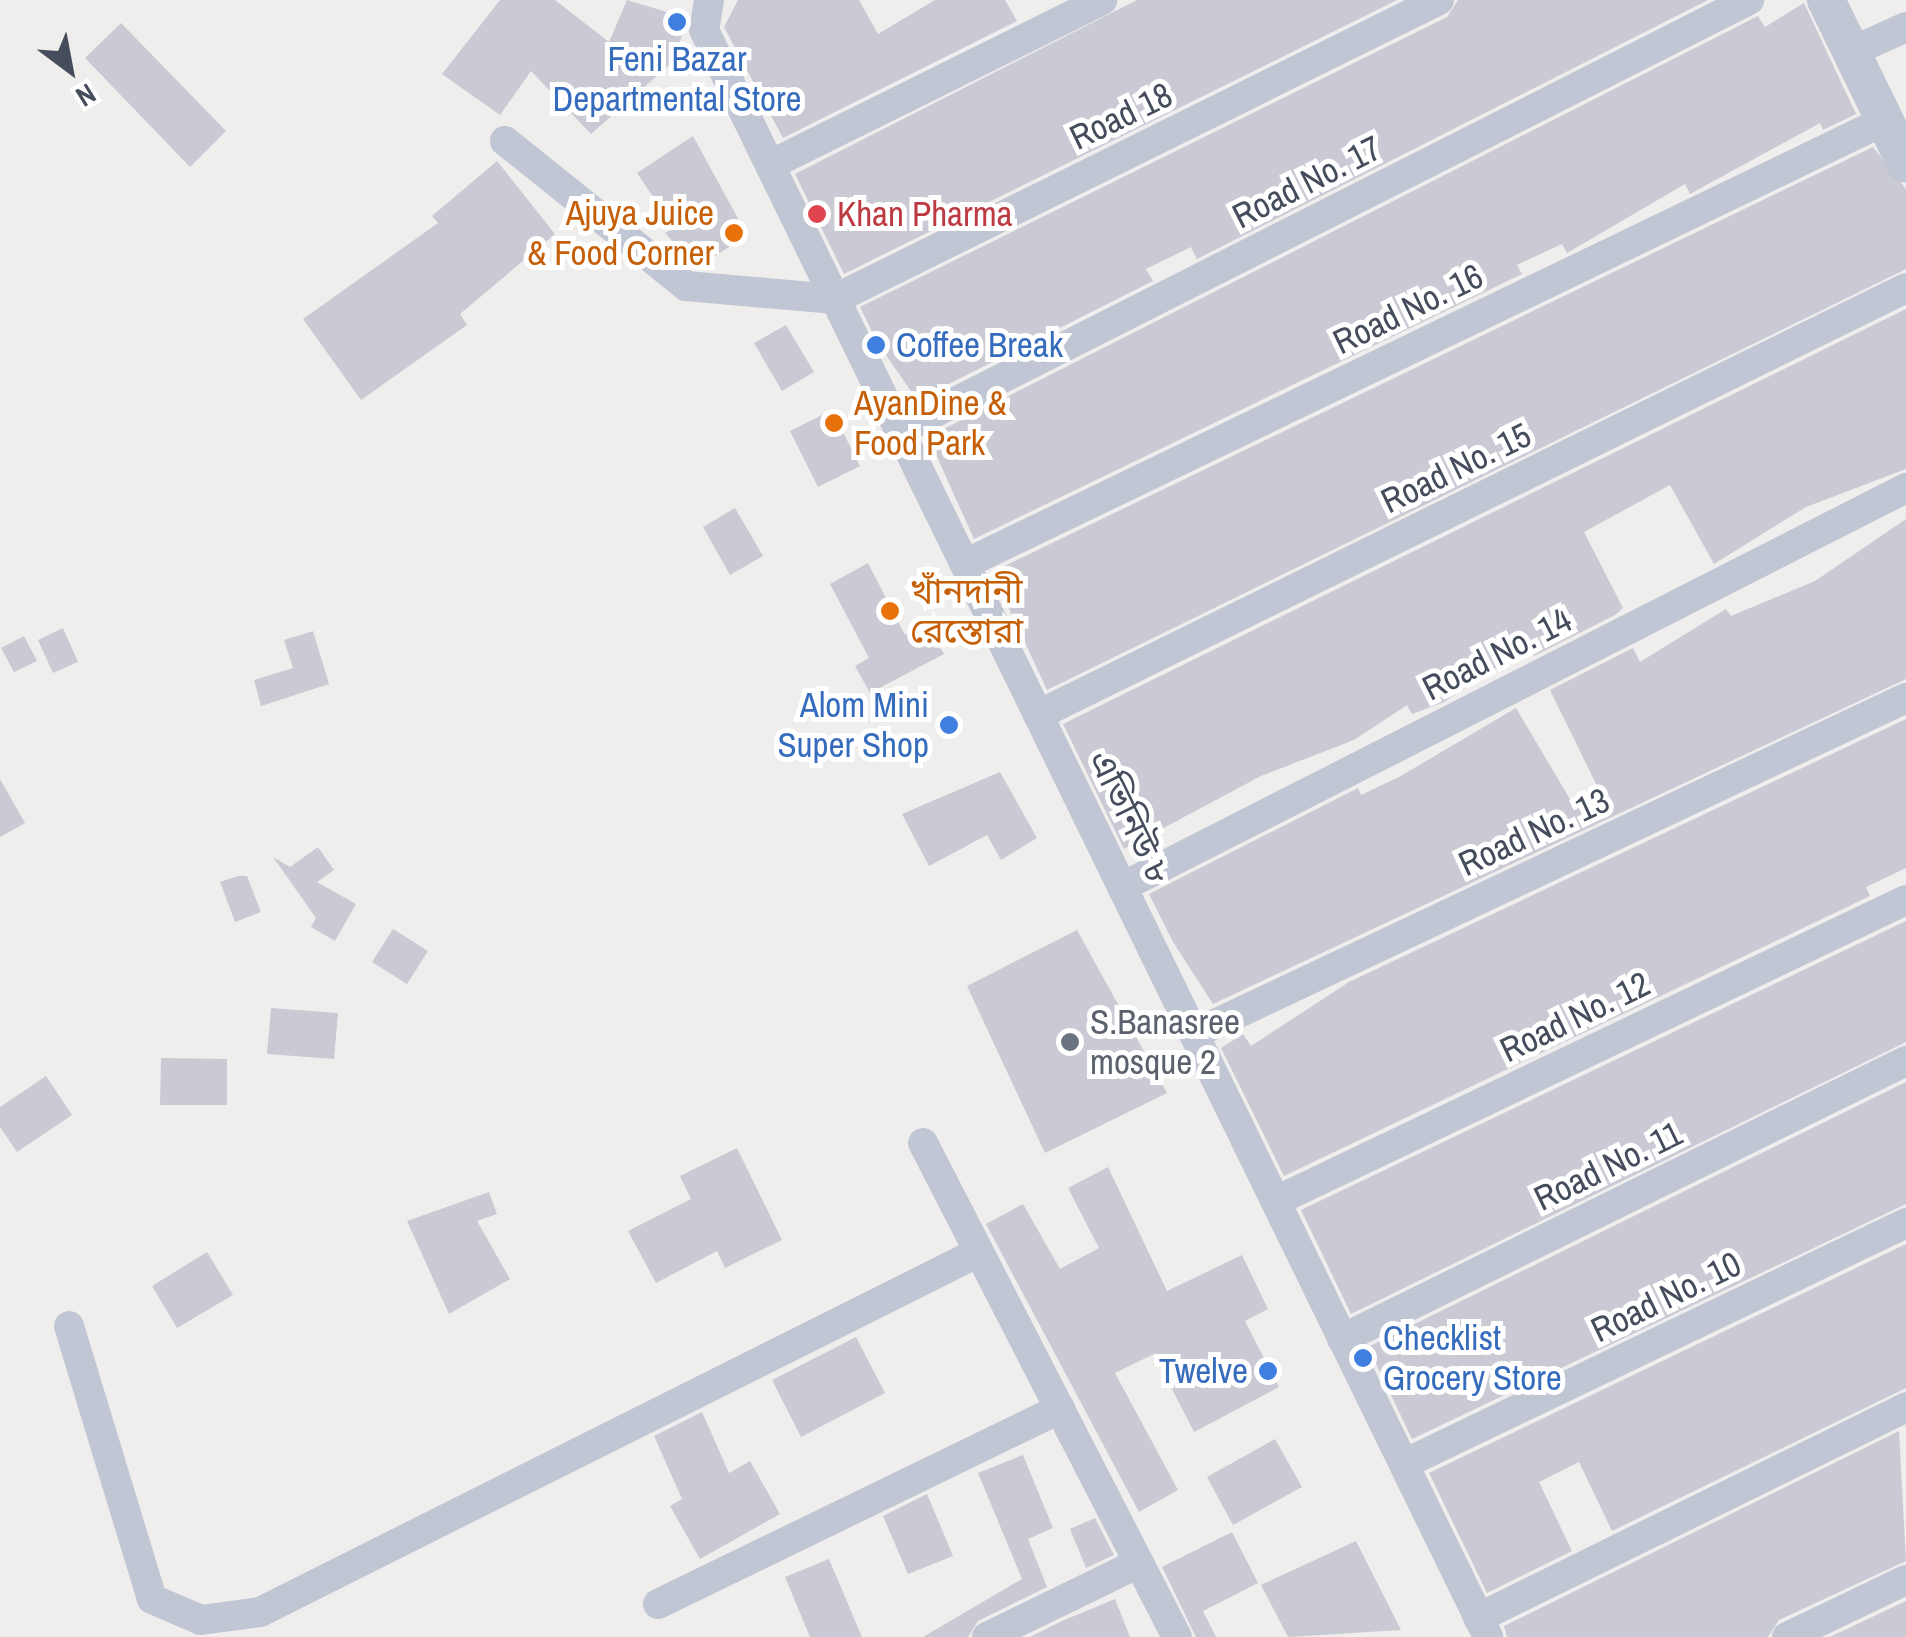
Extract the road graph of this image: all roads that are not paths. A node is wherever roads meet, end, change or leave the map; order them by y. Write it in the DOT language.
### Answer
graph roads {
  1 [pos="1102,0"];
  2 [pos="1439,0"];
  3 [pos="1748,0"];
  4 [pos="1826,0"];
  5 [pos="706,15"];
  6 [pos="1903,33"];
  7 [pos="1851,52"];
  8 [pos="1884,121"];
  9 [pos="504,141"];
  10 [pos="770,164"];
  11 [pos="1906,164"];
  12 [pos="1906,288"];
  13 [pos="835,299"];
  14 [pos="900,430"];
  15 [pos="1906,488"];
  16 [pos="965,564"];
  17 [pos="1906,698"];
  18 [pos="1038,715"];
  19 [pos="1122,887"];
  20 [pos="1906,900"];
  21 [pos="1194,1034"];
  22 [pos="1906,1061"];
  23 [pos="923,1143"];
  24 [pos="1276,1201"];
  25 [pos="1906,1223"];
  26 [pos="979,1252"];
  27 [pos="69,1326"];
  28 [pos="1342,1339"];
  29 [pos="1906,1407"];
  30 [pos="1060,1408"];
  31 [pos="1404,1464"];
  32 [pos="1139,1563"];
  33 [pos="1906,1580"];
  34 [pos="658,1604"];
  35 [pos="1483,1627"];
  36 [pos="987,1637"];
  37 [pos="1177,1637"];
  38 [pos="1787,1637"];
  1 -- 10 [label="street"];
  2 -- 13 [label="street, Road 18"];
  3 -- 14 [label="street, Road No. 17"];
  4 -- 7 [label="street"];
  5 -- 10 [label="street, এভিনিউ ৮"];
  6 -- 7 [label="street"];
  7 -- 8 [label="street"];
  8 -- 11 [label="street"];
  8 -- 16 [label="street, Road No. 16"];
  9 -- 13 [label="street"];
  10 -- 13 [label="street, এভিনিউ ৮"];
  12 -- 18 [label="street, Road No. 15"];
  13 -- 14 [label="street, এভিনিউ ৮"];
  14 -- 16 [label="street, এভিনিউ ৮"];
  15 -- 19 [label="street, Road No. 14"];
  16 -- 18 [label="street, এভিনিউ ৮"];
  17 -- 21 [label="street, Road No. 13"];
  18 -- 19 [label="street, এভিনিউ ৮"];
  19 -- 21 [label="street, এভিনিউ ৮"];
  20 -- 24 [label="street, Road No. 12"];
  21 -- 24 [label="street, এভিনিউ ৮"];
  22 -- 28 [label="street, Road No. 11"];
  23 -- 26 [label="street"];
  24 -- 28 [label="street, এভিনিউ ৮"];
  25 -- 31 [label="street, Road No. 10"];
  26 -- 27 [label="street"];
  26 -- 30 [label="street"];
  28 -- 31 [label="street, এভিনিউ ৮"];
  29 -- 35 [label="street"];
  30 -- 32 [label="street"];
  30 -- 34 [label="street"];
  31 -- 35 [label="street, এভিনিউ ৮"];
  32 -- 36 [label="street"];
  32 -- 37 [label="street"];
  33 -- 38 [label="street"];
}
